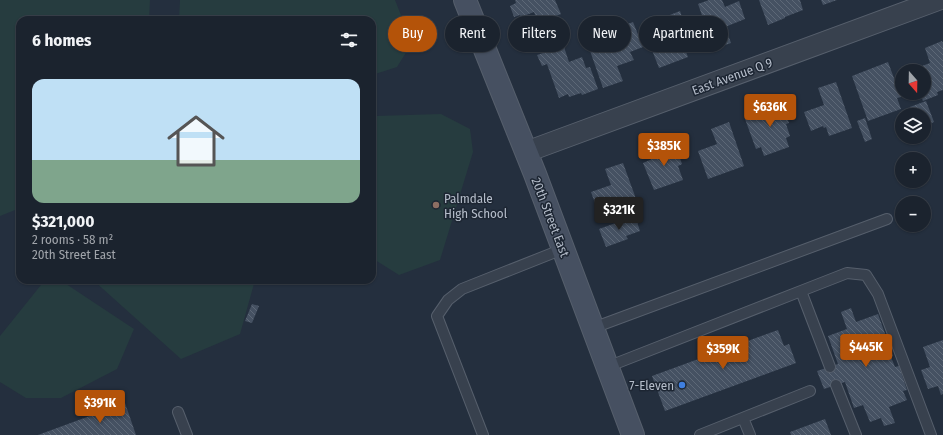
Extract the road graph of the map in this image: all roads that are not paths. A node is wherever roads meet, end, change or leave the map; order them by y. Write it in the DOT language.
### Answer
graph roads {
  1 [pos="465,0"];
  2 [pos="938,0"];
  3 [pos="526,152"];
  4 [pos="887,219"];
  5 [pos="563,249"];
  6 [pos="801,291"];
  7 [pos="593,328"];
  8 [pos="607,367"];
  9 [pos="830,367"];
  10 [pos="836,385"];
  11 [pos="810,391"];
  12 [pos="178,412"];
  13 [pos="743,418"];
  14 [pos="187,435"];
  15 [pos="483,435"];
  16 [pos="633,435"];
  17 [pos="700,435"];
  18 [pos="750,435"];
  19 [pos="856,435"];
  20 [pos="931,435"];
  1 -- 3 [label="street, 20th Street East"];
  2 -- 3 [label="street, East Avenue Q 9"];
  3 -- 5 [label="street, 20th Street East"];
  4 -- 7 [label="lane"];
  5 -- 7 [label="street, 20th Street East"];
  5 -- 15 [label="lane"];
  6 -- 8 [label="lane"];
  6 -- 9 [label="lane"];
  6 -- 20 [label="lane"];
  7 -- 8 [label="street, 20th Street East"];
  8 -- 16 [label="street, 20th Street East"];
  10 -- 19 [label="lane"];
  11 -- 13 [label="lane"];
  12 -- 14 [label="lane"];
  13 -- 17 [label="lane"];
  13 -- 18 [label="lane"];
}
